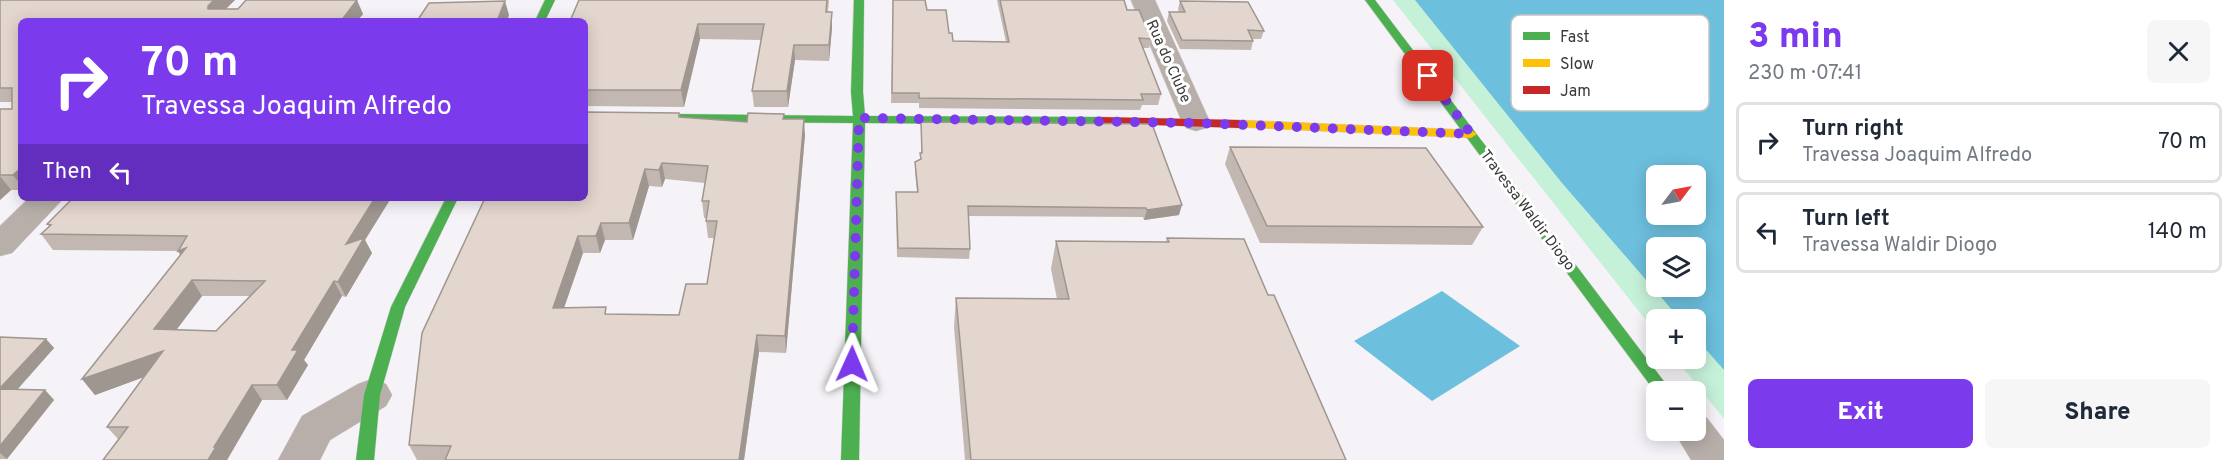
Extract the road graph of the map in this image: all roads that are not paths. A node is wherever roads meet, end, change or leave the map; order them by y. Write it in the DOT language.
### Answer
graph roads {
  1 [pos="550,0"];
  2 [pos="859,0"];
  3 [pos="1143,0"];
  4 [pos="1370,0"];
  5 [pos="541,18"];
  6 [pos="588,117"];
  7 [pos="859,118"];
  8 [pos="1196,123"];
  9 [pos="1471,134"];
  10 [pos="45,201"];
  11 [pos="451,201"];
  12 [pos="0,245"];
  13 [pos="1656,381"];
  14 [pos="372,395"];
  15 [pos="1701,441"];
  16 [pos="299,460"];
  17 [pos="365,460"];
  18 [pos="850,460"];
  19 [pos="1715,460"];
  1 -- 5 [label="street"];
  2 -- 7 [label="street"];
  3 -- 8 [label="street, Rua do Clube"];
  4 -- 9 [label="street, Travessa Waldir Diogo"];
  6 -- 7 [label="street"];
  7 -- 8 [label="street"];
  7 -- 18 [label="street"];
  8 -- 9 [label="street"];
  9 -- 13 [label="street, Travessa Waldir Diogo"];
  10 -- 12 [label="street"];
  11 -- 14 [label="street"];
  14 -- 16 [label="street"];
  14 -- 17 [label="street"];
  15 -- 19 [label="street"];
}
